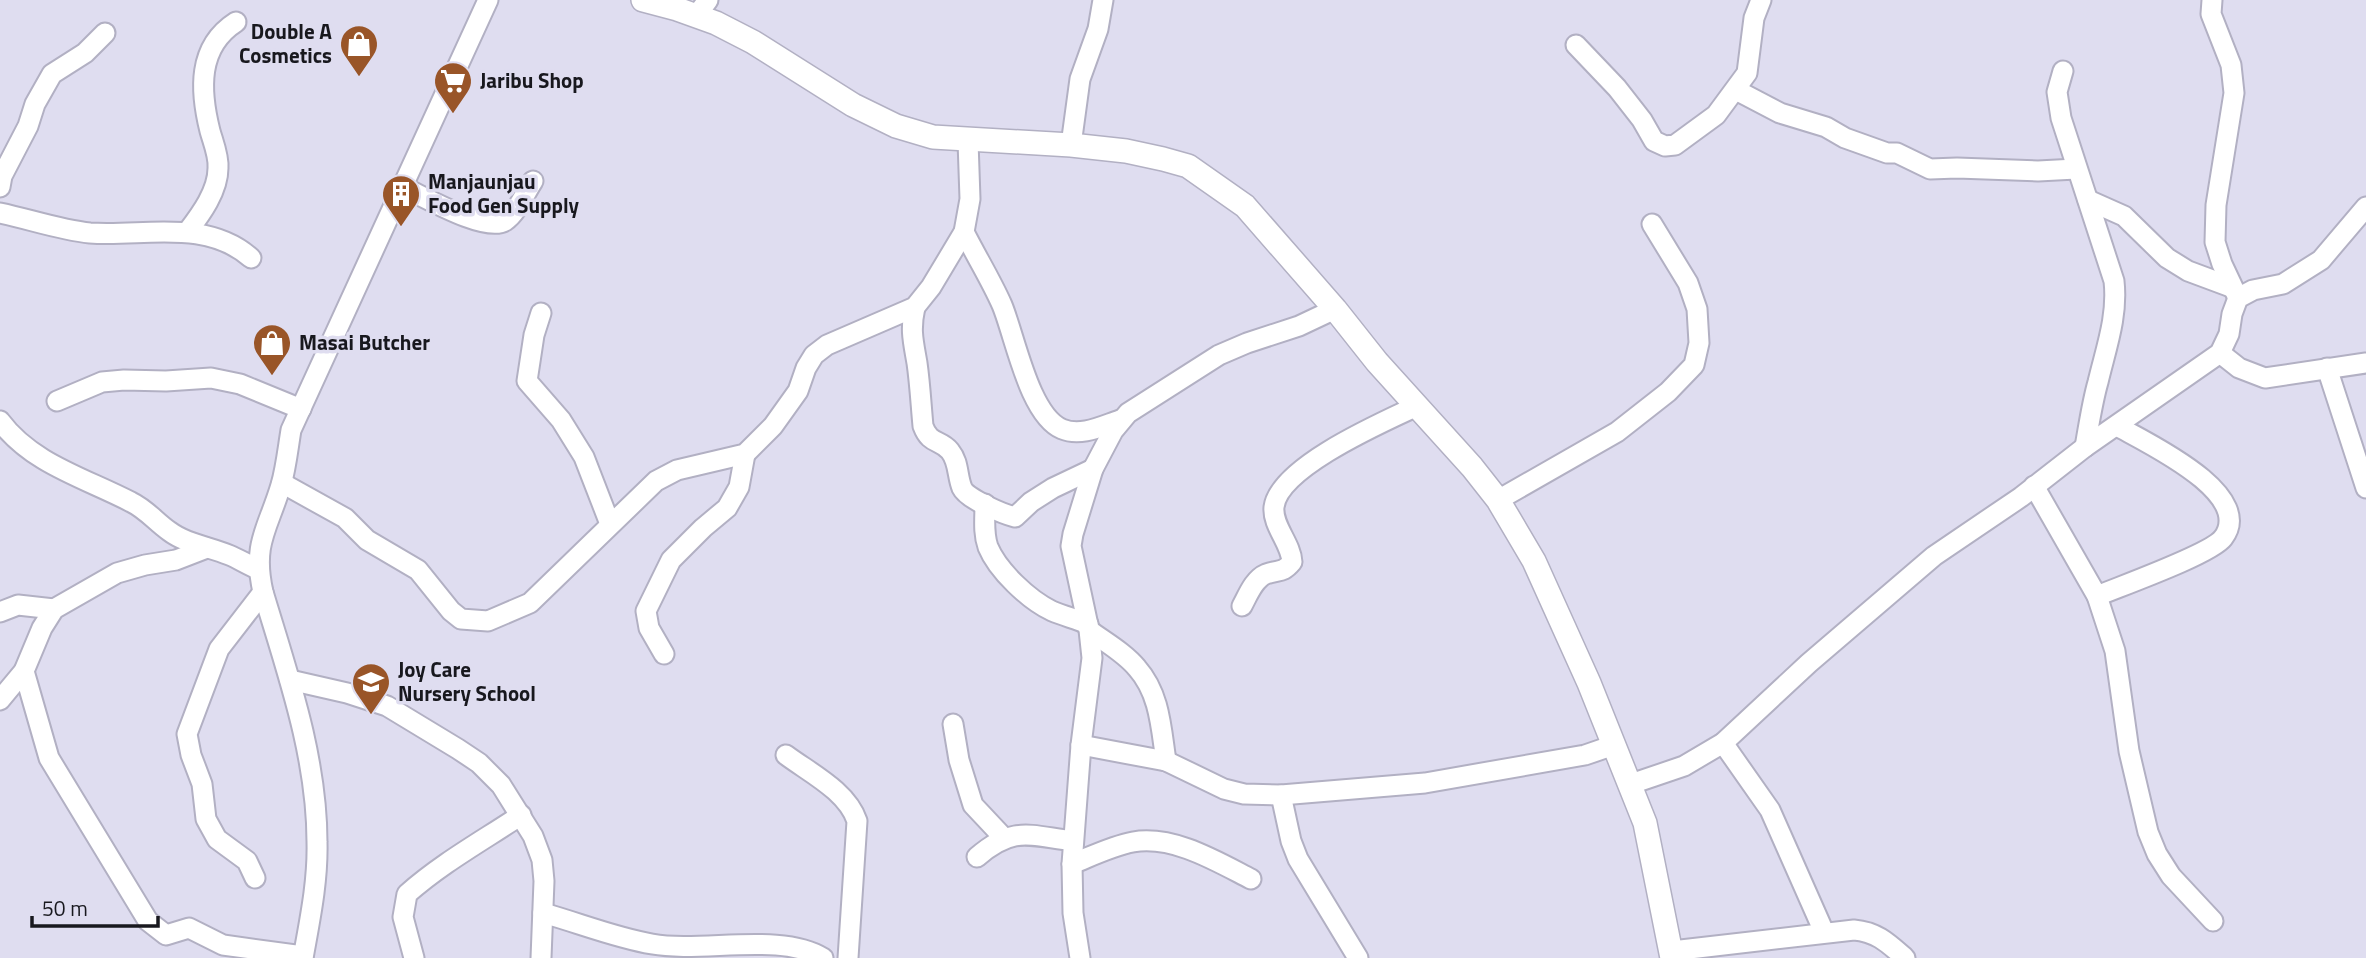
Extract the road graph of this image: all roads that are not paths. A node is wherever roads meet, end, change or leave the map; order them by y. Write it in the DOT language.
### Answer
graph roads {
  1 [pos="488,0"];
  2 [pos="643,0"];
  3 [pos="1103,0"];
  4 [pos="1761,0"];
  5 [pos="2212,0"];
  6 [pos="702,8"];
  7 [pos="236,22"];
  8 [pos="105,33"];
  9 [pos="1576,45"];
  10 [pos="2063,71"];
  11 [pos="1736,90"];
  12 [pos="968,141"];
  13 [pos="1072,145"];
  14 [pos="2076,169"];
  15 [pos="533,181"];
  16 [pos="0,187"];
  17 [pos="403,187"];
  18 [pos="2088,200"];
  19 [pos="2366,206"];
  20 [pos="0,213"];
  21 [pos="1652,224"];
  22 [pos="188,231"];
  23 [pos="964,232"];
  24 [pos="250,258"];
  25 [pos="2235,292"];
  26 [pos="915,307"];
  27 [pos="1335,309"];
  28 [pos="541,313"];
  29 [pos="2220,353"];
  30 [pos="2366,363"];
  31 [pos="2327,368"];
  32 [pos="57,401"];
  33 [pos="1417,406"];
  34 [pos="301,409"];
  35 [pos="1120,420"];
  36 [pos="0,421"];
  37 [pos="2117,426"];
  38 [pos="2085,447"];
  39 [pos="745,454"];
  40 [pos="2362,468"];
  41 [pos="1093,469"];
  42 [pos="282,483"];
  43 [pos="2034,486"];
  44 [pos="2366,488"];
  45 [pos="1499,500"];
  46 [pos="985,504"];
  47 [pos="610,524"];
  48 [pos="207,548"];
  49 [pos="258,569"];
  50 [pos="263,592"];
  51 [pos="2097,596"];
  52 [pos="1242,606"];
  53 [pos="54,609"];
  54 [pos="0,612"];
  55 [pos="1089,627"];
  56 [pos="664,654"];
  57 [pos="24,671"];
  58 [pos="290,680"];
  59 [pos="2,691"];
  60 [pos="953,724"];
  61 [pos="1723,743"];
  62 [pos="1082,745"];
  63 [pos="1614,745"];
  64 [pos="786,755"];
  65 [pos="1166,761"];
  66 [pos="1631,784"];
  67 [pos="1281,795"];
  68 [pos="521,815"];
  69 [pos="1004,838"];
  70 [pos="1073,841"];
  71 [pos="976,857"];
  72 [pos="1072,864"];
  73 [pos="255,878"];
  74 [pos="1251,879"];
  75 [pos="543,914"];
  76 [pos="2213,921"];
  77 [pos="1824,932"];
  78 [pos="1672,955"];
  79 [pos="303,957"];
  80 [pos="414,958"];
  81 [pos="541,958"];
  82 [pos="823,958"];
  83 [pos="848,958"];
  84 [pos="1080,958"];
  85 [pos="1358,958"];
  86 [pos="1905,958"];
  1 -- 17 [label="street"];
  2 -- 6 [label="street"];
  3 -- 13 [label="street"];
  4 -- 11 [label="street"];
  5 -- 25 [label="street"];
  6 -- 12 [label="street"];
  7 -- 22 [label="street"];
  8 -- 16 [label="street"];
  9 -- 11 [label="street"];
  10 -- 14 [label="street"];
  11 -- 14 [label="street"];
  12 -- 13 [label="street"];
  12 -- 23 [label="street"];
  13 -- 27 [label="street"];
  14 -- 18 [label="street"];
  15 -- 17 [label="street"];
  17 -- 34 [label="street"];
  18 -- 25 [label="street"];
  18 -- 38 [label="street"];
  19 -- 25 [label="street"];
  20 -- 22 [label="street"];
  21 -- 45 [label="street"];
  22 -- 24 [label="street"];
  23 -- 26 [label="street"];
  23 -- 35 [label="street"];
  25 -- 29 [label="street"];
  26 -- 39 [label="street"];
  26 -- 46 [label="street"];
  27 -- 33 [label="street"];
  27 -- 35 [label="street"];
  28 -- 47 [label="street"];
  29 -- 31 [label="street"];
  29 -- 37 [label="street"];
  30 -- 31 [label="street"];
  31 -- 40 [label="street"];
  32 -- 34 [label="street"];
  33 -- 45 [label="street"];
  33 -- 52 [label="street"];
  34 -- 42 [label="street"];
  35 -- 41 [label="street"];
  36 -- 48 [label="street"];
  37 -- 38 [label="street"];
  37 -- 51 [label="street"];
  38 -- 43 [label="street"];
  39 -- 47 [label="street"];
  39 -- 56 [label="street"];
  40 -- 44 [label="street"];
  41 -- 46 [label="street"];
  41 -- 55 [label="street"];
  42 -- 47 [label="street"];
  42 -- 49 [label="street"];
  43 -- 51 [label="street"];
  43 -- 61 [label="street"];
  45 -- 63 [label="street"];
  46 -- 55 [label="street"];
  48 -- 49 [label="street"];
  48 -- 53 [label="street"];
  49 -- 50 [label="street"];
  50 -- 58 [label="street"];
  50 -- 73 [label="street"];
  51 -- 76 [label="street"];
  53 -- 54 [label="street"];
  53 -- 57 [label="street"];
  55 -- 62 [label="street"];
  55 -- 65 [label="street"];
  57 -- 59 [label="street"];
  57 -- 79 [label="street"];
  58 -- 68 [label="street"];
  58 -- 79 [label="street"];
  60 -- 69 [label="street"];
  61 -- 66 [label="street"];
  61 -- 77 [label="street"];
  62 -- 65 [label="street"];
  62 -- 70 [label="street"];
  63 -- 66 [label="street"];
  63 -- 67 [label="street"];
  64 -- 83 [label="street"];
  65 -- 67 [label="street"];
  66 -- 78 [label="street"];
  67 -- 85 [label="street"];
  68 -- 75 [label="street"];
  68 -- 80 [label="street"];
  69 -- 70 [label="street"];
  69 -- 71 [label="street"];
  70 -- 72 [label="street"];
  72 -- 74 [label="street"];
  72 -- 84 [label="street"];
  75 -- 81 [label="street"];
  75 -- 82 [label="street"];
  77 -- 78 [label="street"];
  77 -- 86 [label="street"];
}
